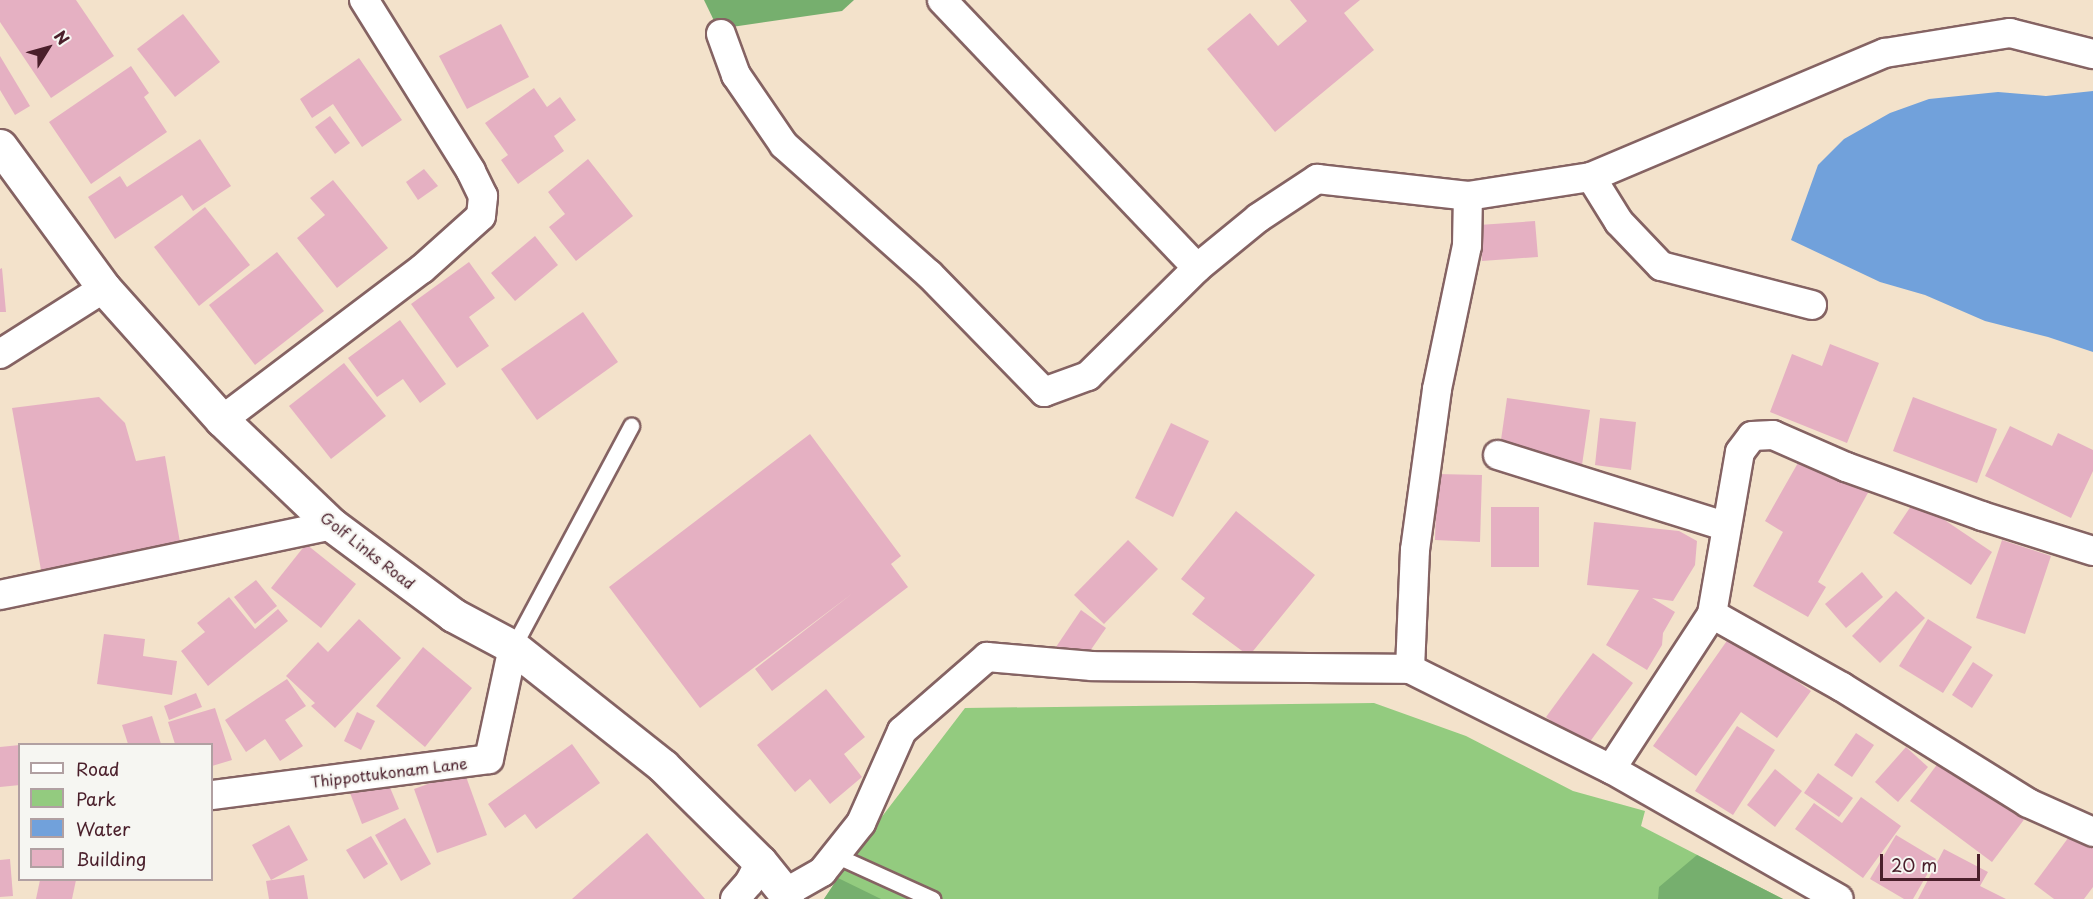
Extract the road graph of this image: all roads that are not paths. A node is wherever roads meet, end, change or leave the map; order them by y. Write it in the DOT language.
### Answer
graph roads {
  1 [pos="364,0"];
  2 [pos="942,0"];
  3 [pos="721,34"];
  4 [pos="2093,54"];
  5 [pos="0,146"];
  6 [pos="1591,177"];
  7 [pos="1468,196"];
  8 [pos="1197,268"];
  9 [pos="104,288"];
  10 [pos="1812,304"];
  11 [pos="0,354"];
  12 [pos="222,420"];
  13 [pos="631,426"];
  14 [pos="1497,456"];
  15 [pos="332,525"];
  16 [pos="1725,526"];
  17 [pos="2093,551"];
  18 [pos="0,595"];
  19 [pos="1712,614"];
  20 [pos="513,647"];
  21 [pos="1410,669"];
  22 [pos="1611,769"];
  23 [pos="213,795"];
  24 [pos="2093,832"];
  25 [pos="835,855"];
  26 [pos="760,862"];
  27 [pos="786,896"];
  28 [pos="735,899"];
  29 [pos="932,899"];
  30 [pos="1839,899"];
  1 -- 12 [label="street"];
  2 -- 8 [label="street"];
  3 -- 8 [label="street"];
  4 -- 6 [label="street"];
  5 -- 9 [label="street, Golf Links Road"];
  6 -- 7 [label="street"];
  6 -- 10 [label="street"];
  7 -- 8 [label="street"];
  7 -- 21 [label="street"];
  9 -- 11 [label="street"];
  9 -- 12 [label="street, Golf Links Road"];
  12 -- 15 [label="street, Golf Links Road"];
  13 -- 20 [label="lane"];
  14 -- 16 [label="street"];
  15 -- 18 [label="street"];
  15 -- 20 [label="street, Golf Links Road"];
  16 -- 17 [label="street"];
  16 -- 19 [label="street"];
  19 -- 22 [label="street"];
  19 -- 24 [label="street"];
  20 -- 23 [label="street, Thippottukonam Lane"];
  20 -- 26 [label="street, Golf Links Road"];
  21 -- 22 [label="street"];
  21 -- 25 [label="street"];
  22 -- 30 [label="street"];
  25 -- 27 [label="street"];
  25 -- 29 [label="lane"];
  26 -- 27 [label="street, Golf Links Road"];
  26 -- 28 [label="street"];
}
